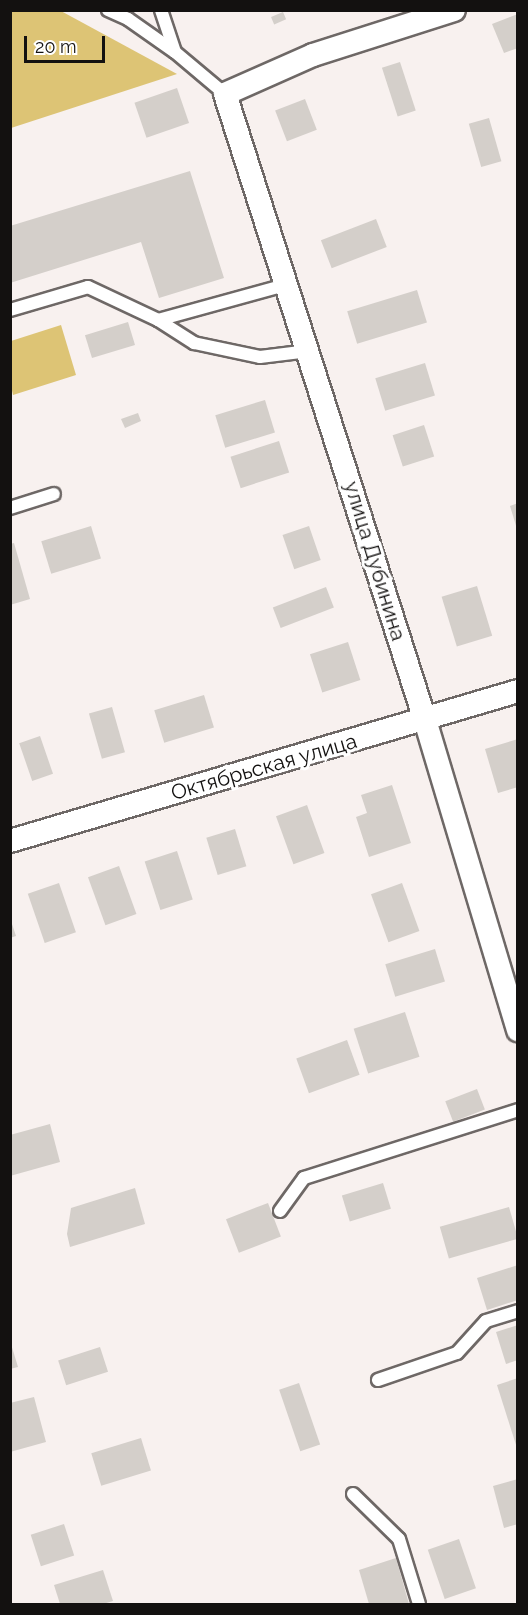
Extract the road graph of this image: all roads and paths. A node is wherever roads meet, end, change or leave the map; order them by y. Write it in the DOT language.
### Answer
graph roads {
  1 [pos="108,10"];
  2 [pos="161,10"];
  3 [pos="454,10"];
  4 [pos="175,52"];
  5 [pos="225,94"];
  6 [pos="285,285"];
  7 [pos="10,310"];
  8 [pos="158,320"];
  9 [pos="309,351"];
  10 [pos="54,494"];
  11 [pos="10,508"];
  12 [pos="518,691"];
  13 [pos="425,720"];
  14 [pos="10,841"];
  15 [pos="518,1030"];
  16 [pos="518,1110"];
  17 [pos="280,1210"];
  18 [pos="518,1311"];
  19 [pos="378,1380"];
  20 [pos="353,1494"];
  21 [pos="420,1605"];
  1 -- 4 [label="lane"];
  2 -- 4 [label="lane"];
  3 -- 5 [label="street"];
  4 -- 5 [label="lane"];
  5 -- 6 [label="street, улица Дубинина"];
  6 -- 8 [label="lane"];
  6 -- 9 [label="street, улица Дубинина"];
  7 -- 8 [label="lane"];
  8 -- 9 [label="lane"];
  9 -- 13 [label="street, улица Дубинина"];
  10 -- 11 [label="lane"];
  12 -- 13 [label="street, Октябрьская улица"];
  13 -- 14 [label="street, Октябрьская улица"];
  13 -- 15 [label="street, улица Дубинина"];
  16 -- 17 [label="lane"];
  18 -- 19 [label="lane"];
  20 -- 21 [label="lane"];
}
